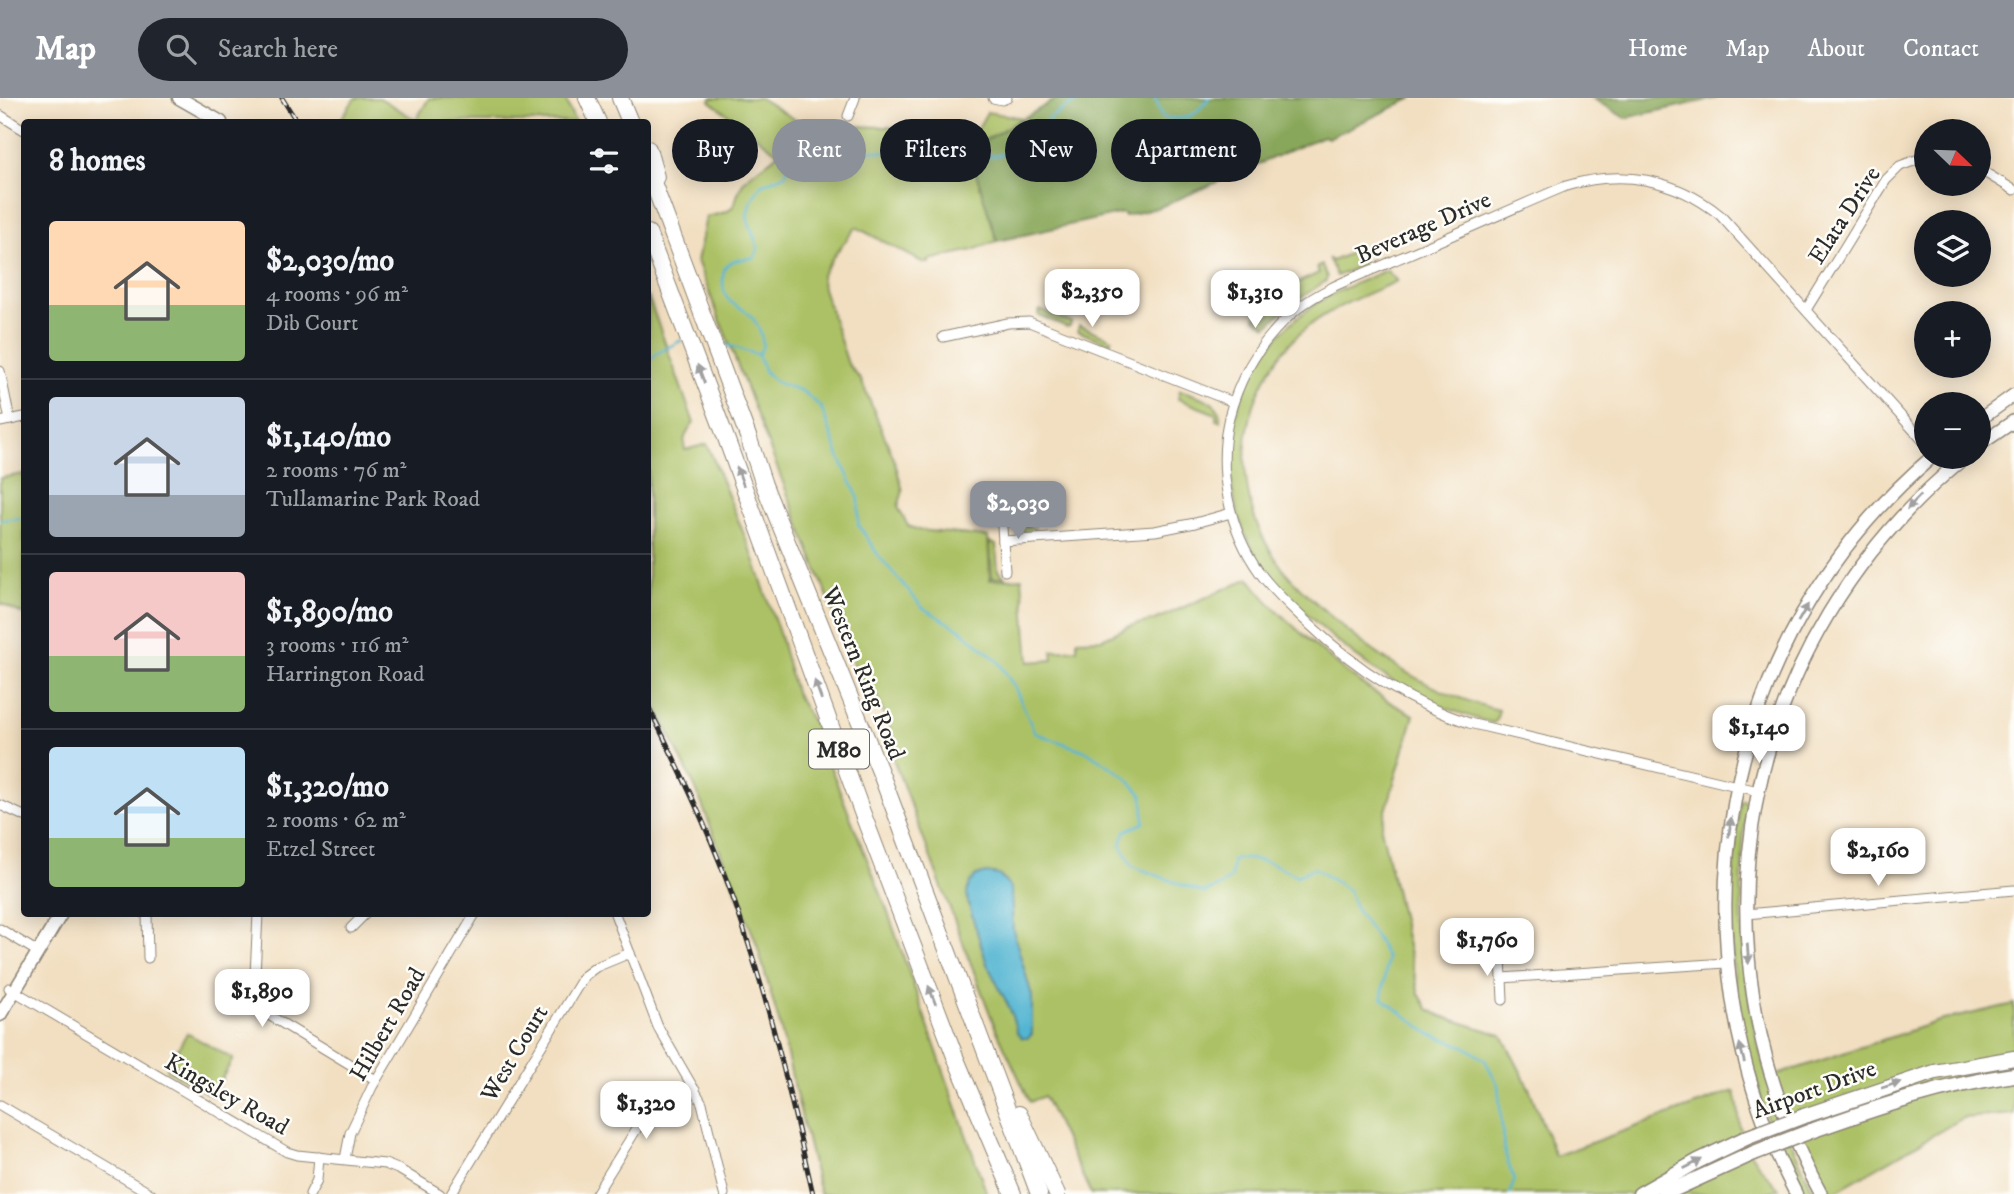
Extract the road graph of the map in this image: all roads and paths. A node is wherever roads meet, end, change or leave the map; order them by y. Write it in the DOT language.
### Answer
graph roads {
  1 [pos="179,98"];
  2 [pos="587,98"];
  3 [pos="596,98"];
  4 [pos="620,98"];
  5 [pos="631,98"];
  6 [pos="855,98"];
  7 [pos="0,116"];
  8 [pos="848,116"];
  9 [pos="215,119"];
  10 [pos="597,119"];
  11 [pos="604,119"];
  12 [pos="629,119"];
  13 [pos="638,119"];
  14 [pos="21,128"];
  15 [pos="651,159"];
  16 [pos="1914,161"];
  17 [pos="651,177"];
  18 [pos="1992,177"];
  19 [pos="2014,190"];
  20 [pos="651,242"];
  21 [pos="682,260"];
  22 [pos="1806,310"];
  23 [pos="943,337"];
  24 [pos="0,371"];
  25 [pos="2012,400"];
  26 [pos="1233,402"];
  27 [pos="1991,413"];
  28 [pos="21,418"];
  29 [pos="10,420"];
  30 [pos="2014,421"];
  31 [pos="0,422"];
  32 [pos="1914,430"];
  33 [pos="1991,437"];
  34 [pos="1918,469"];
  35 [pos="1949,470"];
  36 [pos="1001,512"];
  37 [pos="1231,513"];
  38 [pos="1003,541"];
  39 [pos="1005,571"];
  40 [pos="881,774"];
  41 [pos="1737,786"];
  42 [pos="1758,791"];
  43 [pos="0,805"];
  44 [pos="21,815"];
  45 [pos="2014,890"];
  46 [pos="1746,914"];
  47 [pos="51,917"];
  48 [pos="59,917"];
  49 [pos="147,917"];
  50 [pos="258,917"];
  51 [pos="362,917"];
  52 [pos="473,917"];
  53 [pos="616,917"];
  54 [pos="351,928"];
  55 [pos="0,929"];
  56 [pos="35,950"];
  57 [pos="630,953"];
  58 [pos="1501,956"];
  59 [pos="148,958"];
  60 [pos="1727,963"];
  61 [pos="1502,978"];
  62 [pos="12,990"];
  63 [pos="1503,1000"];
  64 [pos="0,1003"];
  65 [pos="0,1015"];
  66 [pos="2014,1058"];
  67 [pos="956,1059"];
  68 [pos="2014,1074"];
  69 [pos="376,1080"];
  70 [pos="695,1089"];
  71 [pos="0,1105"];
  72 [pos="320,1157"];
  73 [pos="345,1159"];
  74 [pos="151,1194"];
  75 [pos="310,1194"];
  76 [pos="440,1194"];
  77 [pos="451,1194"];
  78 [pos="596,1194"];
  79 [pos="724,1194"];
  80 [pos="1003,1194"];
  81 [pos="1013,1194"];
  82 [pos="1039,1194"];
  83 [pos="1057,1194"];
  84 [pos="1640,1194"];
  85 [pos="1664,1194"];
  86 [pos="1796,1194"];
  87 [pos="1821,1194"];
  1 -- 9 [label="street"];
  2 -- 10 [label="highway"];
  3 -- 11 [label="highway"];
  4 -- 12 [label="highway"];
  5 -- 13 [label="highway"];
  6 -- 8 [label="street"];
  7 -- 14 [label="street"];
  15 -- 21 [label="highway"];
  16 -- 22 [label="street, Elata Drive"];
  17 -- 21 [label="highway, Western Ring Road / M80"];
  18 -- 19 [label="street"];
  67 -- 20 [label="highway, Western Ring Road / M80, one-way"];
  21 -- 40 [label="highway, Western Ring Road / M80"];
  22 -- 26 [label="street, Beverage Drive"];
  22 -- 32 [label="street, Beverage Drive"];
  23 -- 26 [label="street"];
  24 -- 29 [label="street"];
  25 -- 27 [label="street"];
  26 -- 37 [label="street, Beverage Drive"];
  28 -- 29 [label="street"];
  29 -- 31 [label="street"];
  30 -- 33 [label="street"];
  41 -- 34 [label="street, one-way"];
  35 -- 42 [label="street, one-way"];
  36 -- 38 [label="street"];
  37 -- 38 [label="street"];
  37 -- 41 [label="street, Beverage Drive"];
  38 -- 39 [label="street"];
  40 -- 82 [label="highway, Western Ring Road / M80"];
  40 -- 83 [label="highway"];
  41 -- 42 [label="street, Beverage Drive"];
  60 -- 41 [label="street, one-way"];
  42 -- 46 [label="street"];
  43 -- 44 [label="street"];
  45 -- 46 [label="street"];
  46 -- 87 [label="street, one-way"];
  47 -- 56 [label="street"];
  48 -- 56 [label="street"];
  49 -- 59 [label="street"];
  50 -- 69 [label="street"];
  51 -- 54 [label="street"];
  52 -- 69 [label="street, Hilbert Road"];
  53 -- 57 [label="street"];
  55 -- 56 [label="street"];
  56 -- 62 [label="street"];
  57 -- 70 [label="street"];
  57 -- 77 [label="street, West Court"];
  58 -- 61 [label="street"];
  60 -- 61 [label="street"];
  86 -- 60 [label="street, one-way"];
  61 -- 63 [label="street"];
  62 -- 64 [label="street"];
  62 -- 65 [label="street"];
  62 -- 72 [label="street, Kingsley Road"];
  84 -- 66 [label="main road, Airport Drive, one-way, bridge"];
  67 -- 80 [label="highway"];
  67 -- 81 [label="highway, Western Ring Road / M80"];
  68 -- 85 [label="main road, Airport Drive, bridge"];
  69 -- 73 [label="street, Hilbert Road"];
  70 -- 78 [label="street"];
  70 -- 79 [label="street"];
  71 -- 74 [label="street"];
  72 -- 73 [label="street, Kingsley Road"];
  72 -- 75 [label="street"];
  73 -- 76 [label="street, Kingsley Road"];
}
